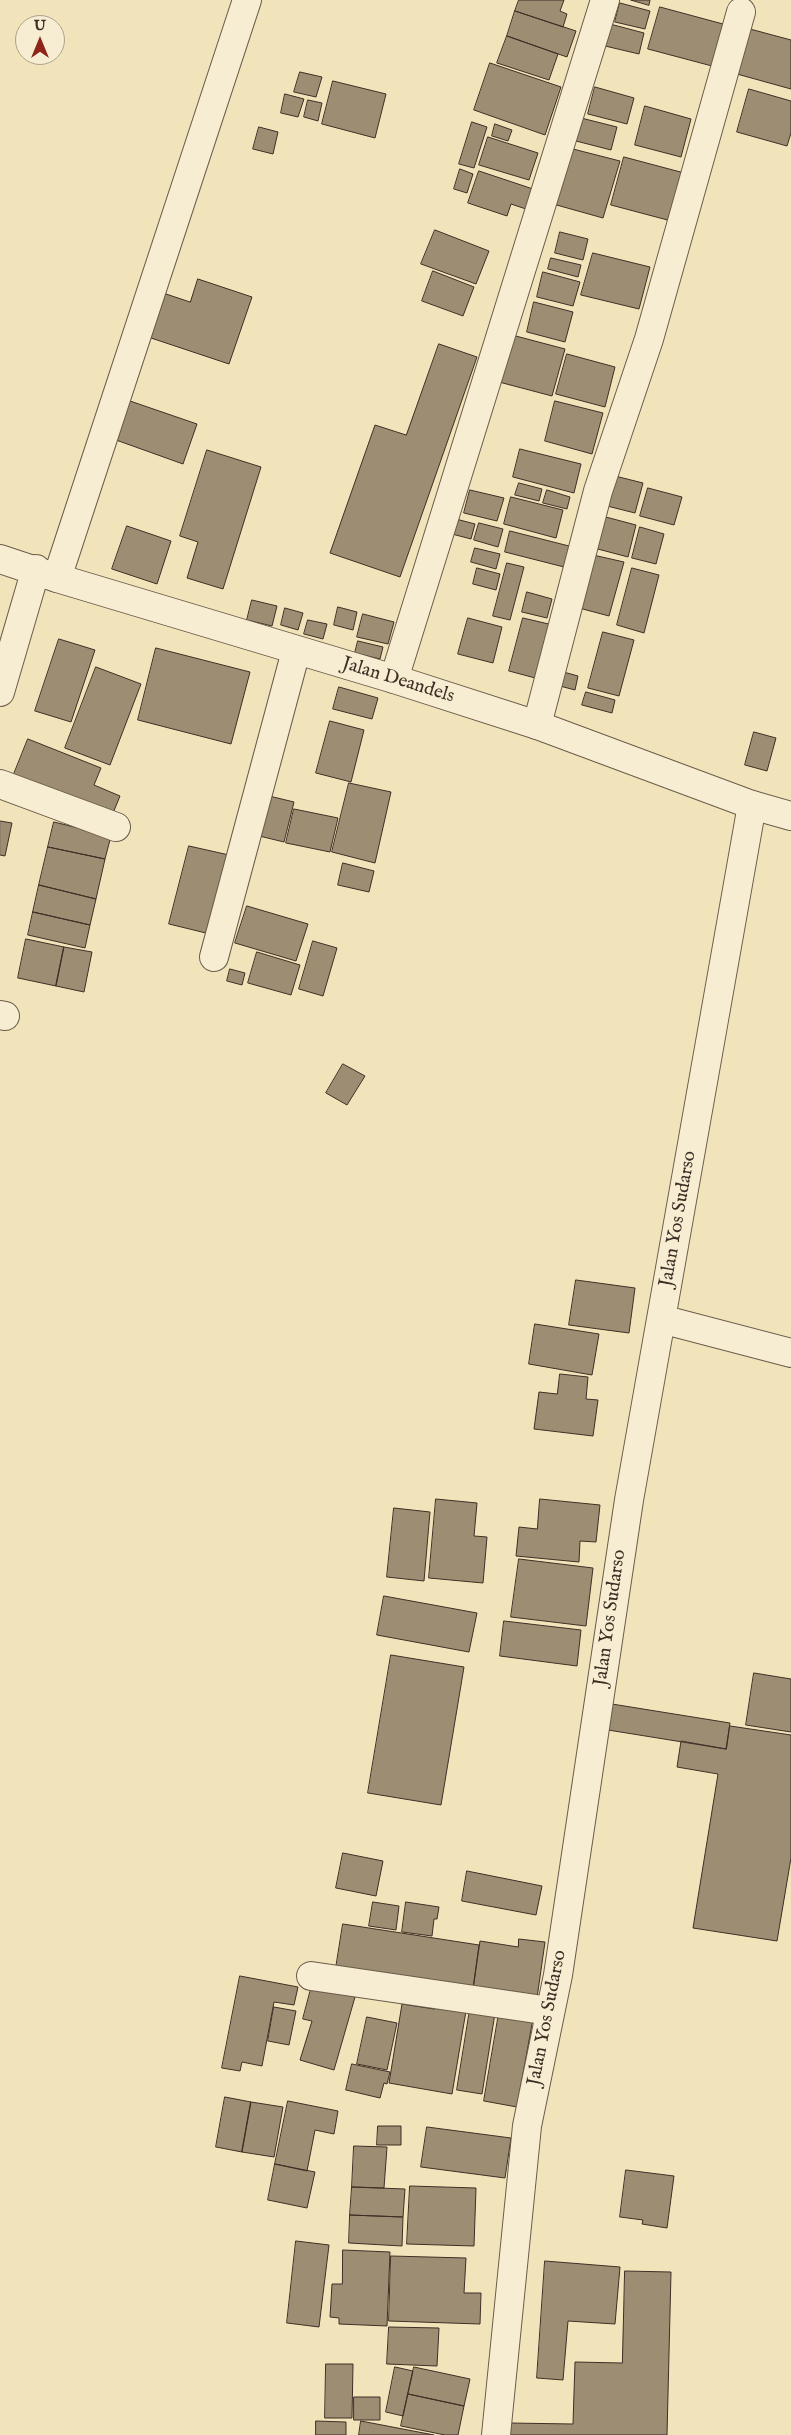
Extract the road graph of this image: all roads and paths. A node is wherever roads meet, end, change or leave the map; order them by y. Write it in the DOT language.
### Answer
graph roads {
  1 [pos="247,0"];
  2 [pos="605,0"];
  3 [pos="741,12"];
  4 [pos="0,558"];
  5 [pos="46,574"];
  6 [pos="296,651"];
  7 [pos="394,679"];
  8 [pos="0,692"];
  9 [pos="537,725"];
  10 [pos="0,784"];
  11 [pos="752,804"];
  12 [pos="791,816"];
  13 [pos="116,827"];
  14 [pos="214,957"];
  15 [pos="661,1319"];
  16 [pos="791,1353"];
  17 [pos="311,1976"];
  18 [pos="550,2011"];
  19 [pos="496,2435"];
  1 -- 5 [label="street"];
  2 -- 7 [label="street"];
  3 -- 9 [label="street"];
  4 -- 5 [label="street, Jalan Deandels"];
  5 -- 6 [label="street, Jalan Deandels"];
  5 -- 8 [label="street"];
  6 -- 7 [label="street, Jalan Deandels"];
  6 -- 14 [label="street"];
  7 -- 9 [label="street, Jalan Deandels"];
  9 -- 11 [label="street, Jalan Deandels"];
  10 -- 13 [label="street"];
  11 -- 12 [label="street, Jalan Deandels"];
  11 -- 15 [label="street, Jalan Yos Sudarso"];
  15 -- 16 [label="street"];
  15 -- 18 [label="street, Jalan Yos Sudarso"];
  17 -- 18 [label="street"];
  18 -- 19 [label="street, Jalan Yos Sudarso"];
}
